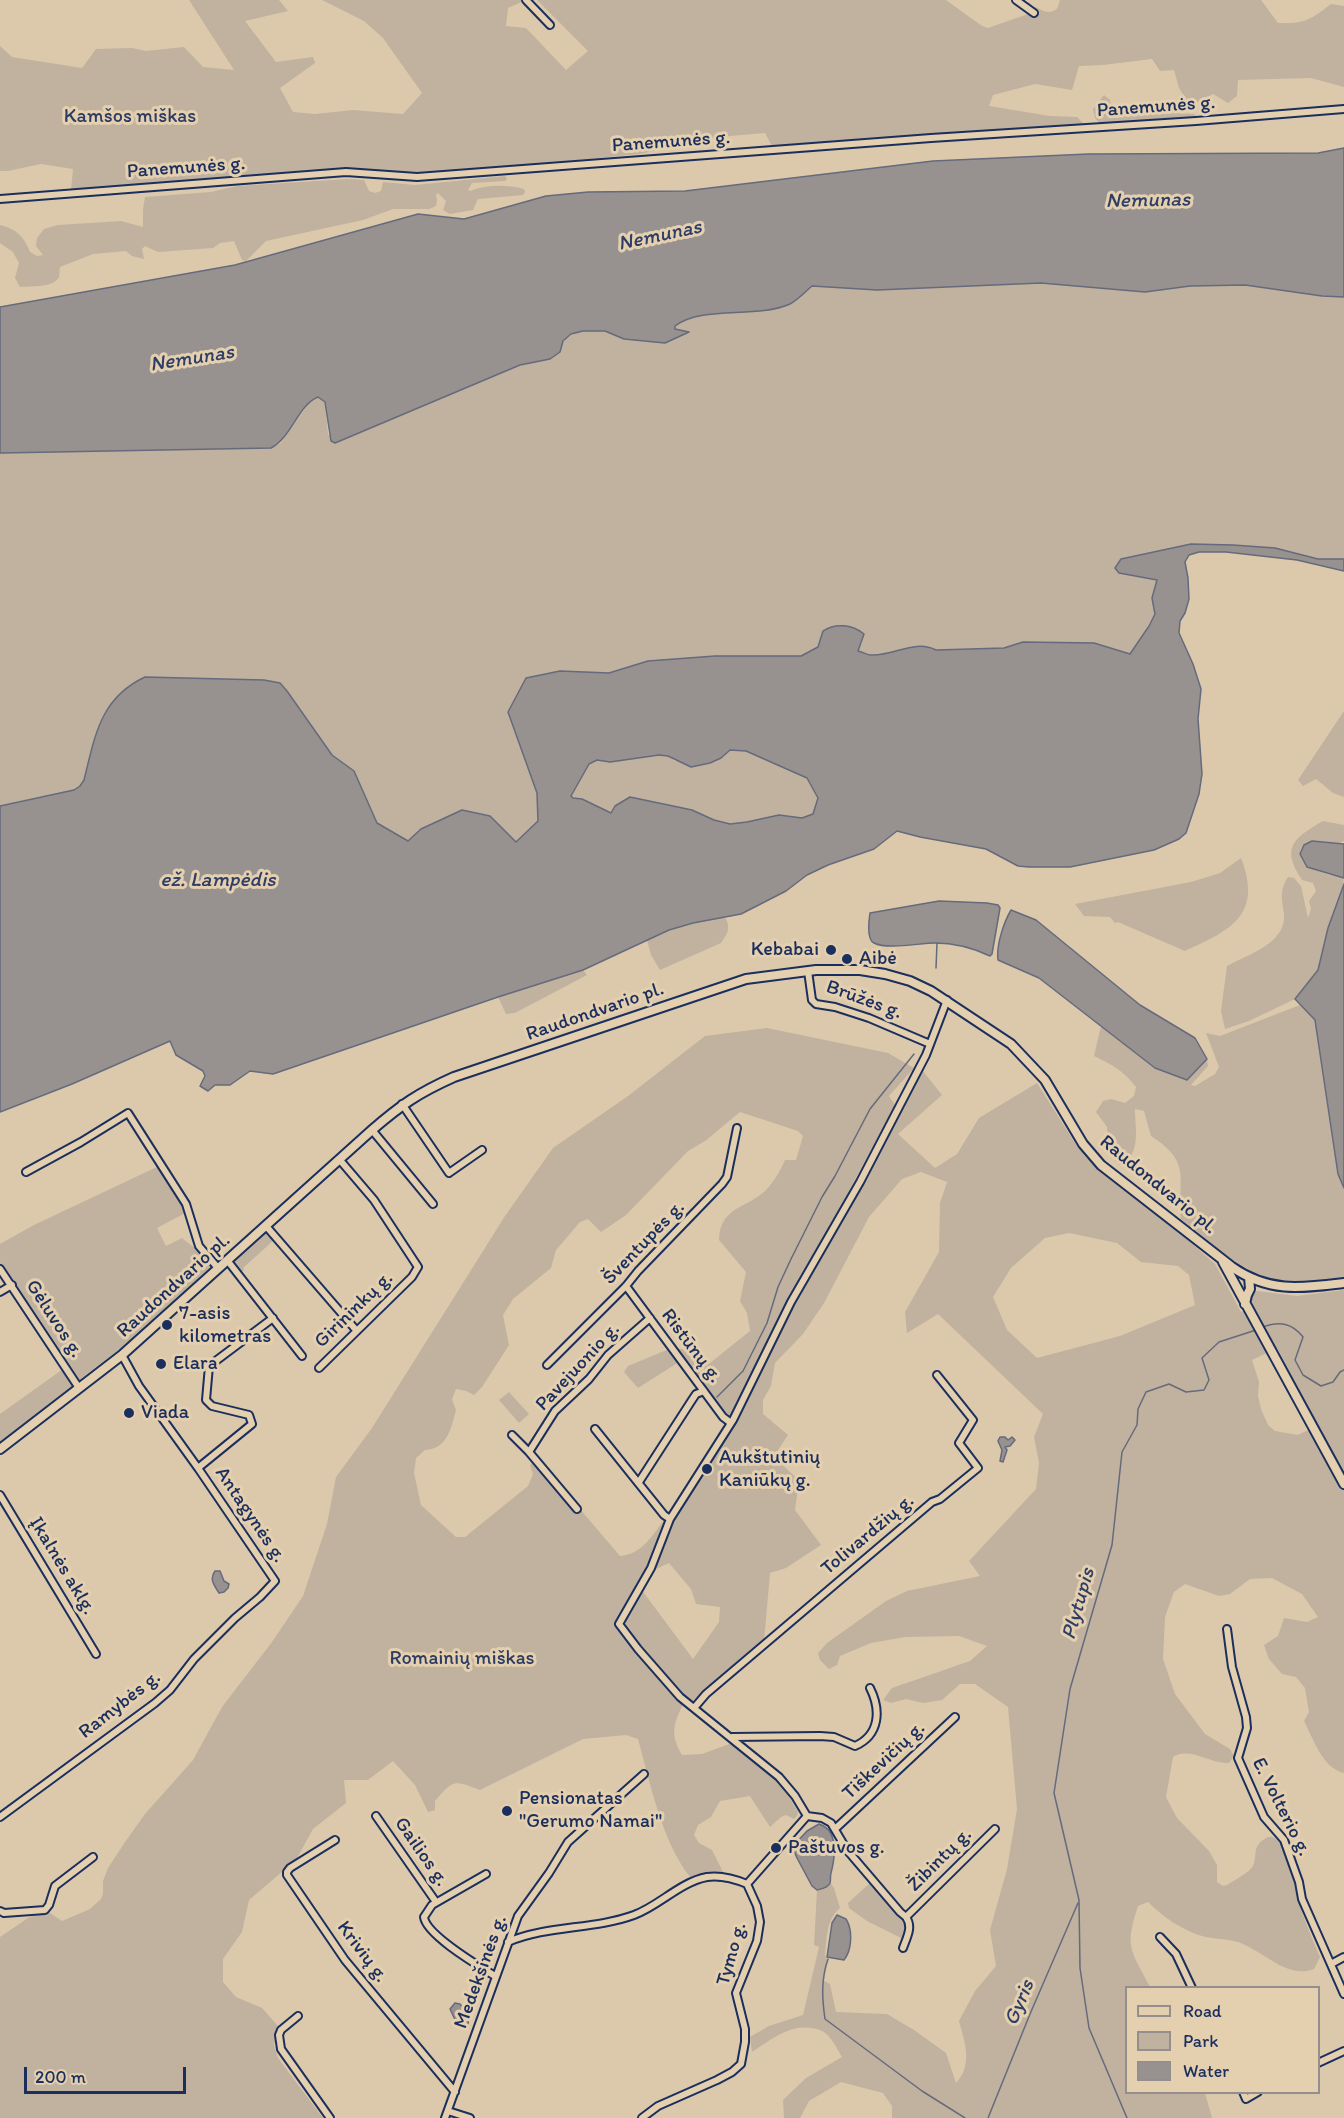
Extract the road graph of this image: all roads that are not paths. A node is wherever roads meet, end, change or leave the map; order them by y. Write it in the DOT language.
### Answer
graph roads {
  1 [pos="526,0"];
  2 [pos="1016,0"];
  3 [pos="1034,13"];
  4 [pos="550,25"];
  5 [pos="1344,109"];
  6 [pos="0,199"];
  7 [pos="808,971"];
  8 [pos="947,1000"];
  9 [pos="930,1044"];
  10 [pos="402,1104"];
  11 [pos="737,1128"];
  12 [pos="372,1130"];
  13 [pos="482,1150"];
  14 [pos="339,1159"];
  15 [pos="26,1172"];
  16 [pos="433,1204"];
  17 [pos="266,1226"];
  18 [pos="1221,1258"];
  19 [pos="227,1260"];
  20 [pos="218,1268"];
  21 [pos="0,1269"];
  22 [pos="1248,1277"];
  23 [pos="1264,1283"];
  24 [pos="1344,1283"];
  25 [pos="12,1285"];
  26 [pos="626,1286"];
  27 [pos="1250,1289"];
  28 [pos="0,1292"];
  29 [pos="1239,1294"];
  30 [pos="1245,1304"];
  31 [pos="273,1318"];
  32 [pos="650,1318"];
  33 [pos="356,1330"];
  34 [pos="122,1355"];
  35 [pos="302,1356"];
  36 [pos="547,1365"];
  37 [pos="318,1368"];
  38 [pos="938,1375"];
  39 [pos="79,1388"];
  40 [pos="704,1391"];
  41 [pos="732,1423"];
  42 [pos="595,1429"];
  43 [pos="512,1435"];
  44 [pos="0,1448"];
  45 [pos="529,1452"];
  46 [pos="198,1468"];
  47 [pos="639,1482"];
  48 [pos="1344,1484"];
  49 [pos="0,1496"];
  50 [pos="577,1509"];
  51 [pos="670,1519"];
  52 [pos="275,1581"];
  53 [pos="1227,1629"];
  54 [pos="96,1654"];
  55 [pos="870,1688"];
  56 [pos="694,1708"];
  57 [pos="955,1718"];
  58 [pos="731,1737"];
  59 [pos="644,1774"];
  60 [pos="376,1816"];
  61 [pos="807,1816"];
  62 [pos="0,1817"];
  63 [pos="995,1828"];
  64 [pos="835,1829"];
  65 [pos="335,1840"];
  66 [pos="93,1857"];
  67 [pos="486,1874"];
  68 [pos="747,1884"];
  69 [pos="436,1902"];
  70 [pos="0,1911"];
  71 [pos="906,1917"];
  72 [pos="1160,1937"];
  73 [pos="508,1942"];
  74 [pos="903,1948"];
  75 [pos="1344,1957"];
  76 [pos="1330,1964"];
  77 [pos="495,1976"];
  78 [pos="1191,1986"];
  79 [pos="1344,1994"];
  80 [pos="298,2016"];
  81 [pos="1344,2051"];
  82 [pos="1320,2062"];
  83 [pos="455,2092"];
  84 [pos="448,2111"];
  85 [pos="330,2118"];
  86 [pos="445,2118"];
  87 [pos="470,2118"];
  88 [pos="642,2118"];
  1 -- 4 [label="street"];
  2 -- 3 [label="street"];
  5 -- 6 [label="street, Panemunės g."];
  7 -- 8 [label="main road, Raudondvario pl."];
  7 -- 9 [label="street, Brūžės g."];
  7 -- 10 [label="main road, Raudondvario pl."];
  8 -- 9 [label="street"];
  8 -- 18 [label="main road, Raudondvario pl."];
  9 -- 41 [label="street"];
  10 -- 12 [label="main road, Raudondvario pl."];
  10 -- 13 [label="street"];
  11 -- 26 [label="street, Šventupės g."];
  12 -- 14 [label="main road, Raudondvario pl."];
  12 -- 16 [label="street"];
  14 -- 17 [label="main road, Raudondvario pl."];
  14 -- 33 [label="street, Girininkų g."];
  15 -- 20 [label="street"];
  17 -- 19 [label="main road, Raudondvario pl."];
  17 -- 33 [label="street"];
  18 -- 22 [label="main road, Raudondvario pl."];
  18 -- 29 [label="main road, Raudondvario pl."];
  19 -- 20 [label="main road, Raudondvario pl."];
  19 -- 31 [label="street"];
  20 -- 34 [label="main road, Raudondvario pl."];
  21 -- 25 [label="street, Gėluvos g."];
  22 -- 23 [label="main road, Raudondvario pl."];
  22 -- 27 [label="main road"];
  22 -- 29 [label="main road"];
  23 -- 24 [label="main road, Raudondvario pl."];
  23 -- 27 [label="main road"];
  25 -- 28 [label="street"];
  25 -- 39 [label="street, Gėluvos g."];
  26 -- 32 [label="street, Ristūnų g."];
  26 -- 36 [label="street, Šventupės g."];
  27 -- 30 [label="main road"];
  29 -- 30 [label="main road, Raudondvario pl."];
  30 -- 48 [label="main road, Raudondvario pl."];
  31 -- 35 [label="street"];
  31 -- 46 [label="street, Antagynės g."];
  32 -- 40 [label="street, Ristūnų g."];
  32 -- 45 [label="street, Pavejuonio g."];
  33 -- 37 [label="street, Girininkų g."];
  34 -- 39 [label="main road, Raudondvario pl."];
  34 -- 46 [label="street, Antagynės g."];
  38 -- 56 [label="street, Tolivardžių g."];
  39 -- 44 [label="main road, Raudondvario pl."];
  40 -- 41 [label="street, Ristūnų g."];
  40 -- 47 [label="street"];
  41 -- 51 [label="street"];
  42 -- 47 [label="street"];
  43 -- 45 [label="street"];
  45 -- 50 [label="street"];
  46 -- 52 [label="street, Antagynės g."];
  47 -- 51 [label="street"];
  49 -- 54 [label="street, Įkalnės aklg."];
  51 -- 56 [label="street"];
  52 -- 62 [label="street, Ramybės g."];
  53 -- 76 [label="street, E. Volterio g."];
  55 -- 58 [label="street"];
  56 -- 58 [label="street"];
  57 -- 64 [label="street, Tiškevičių g."];
  58 -- 61 [label="street"];
  59 -- 73 [label="street, Medekšinės g."];
  60 -- 69 [label="street, Gailios g."];
  61 -- 64 [label="street"];
  61 -- 68 [label="street"];
  63 -- 71 [label="street, Žibintų g."];
  64 -- 71 [label="street"];
  65 -- 83 [label="street, Krivių g."];
  66 -- 70 [label="street"];
  67 -- 69 [label="street"];
  68 -- 73 [label="street"];
  68 -- 88 [label="street, Tymo g."];
  69 -- 77 [label="street, Gailios g."];
  71 -- 74 [label="street, Žibintų g."];
  72 -- 78 [label="street"];
  73 -- 77 [label="street, Medekšinės g."];
  75 -- 76 [label="street"];
  76 -- 79 [label="street, E. Volterio g."];
  77 -- 83 [label="street, Medekšinės g."];
  80 -- 85 [label="street"];
  81 -- 82 [label="street"];
  83 -- 84 [label="street, Medekšinės g."];
  84 -- 86 [label="street, Medekšinės g."];
  84 -- 87 [label="street"];
}
